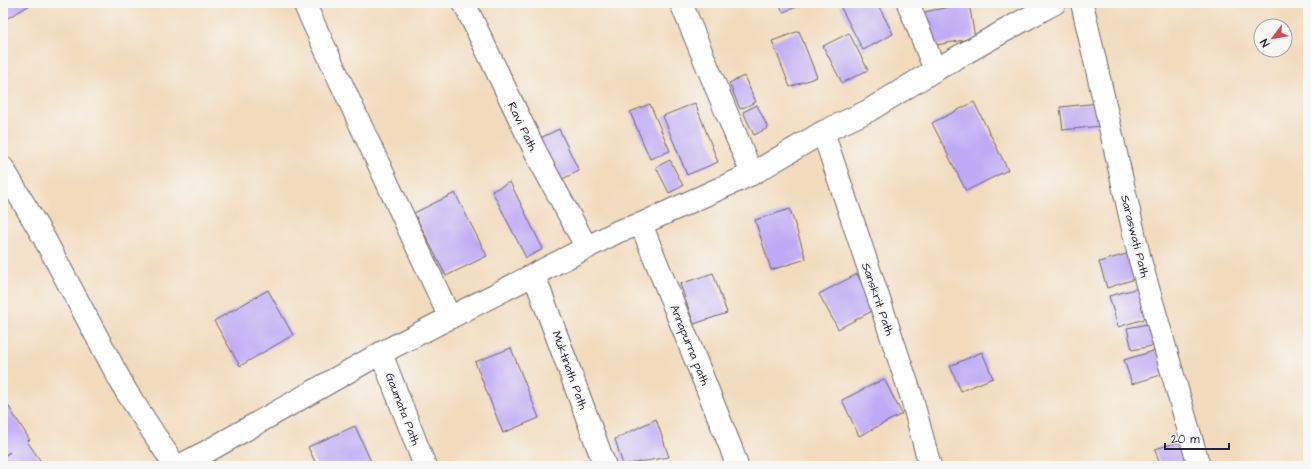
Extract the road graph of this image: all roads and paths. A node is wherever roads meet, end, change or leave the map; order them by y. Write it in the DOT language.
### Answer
graph roads {
  1 [pos="304,3"];
  2 [pos="464,3"];
  3 [pos="681,3"];
  4 [pos="908,3"];
  5 [pos="1056,3"];
  6 [pos="1082,3"];
  7 [pos="935,70"];
  8 [pos="822,132"];
  9 [pos="3,168"];
  10 [pos="752,174"];
  11 [pos="641,224"];
  12 [pos="587,248"];
  13 [pos="534,275"];
  14 [pos="450,318"];
  15 [pos="381,353"];
  16 [pos="174,466"];
  17 [pos="179,466"];
  18 [pos="425,466"];
  19 [pos="605,466"];
  20 [pos="737,466"];
  21 [pos="930,466"];
  22 [pos="1199,466"];
  1 -- 14 [label="street"];
  2 -- 12 [label="street, Ravi Path."];
  3 -- 10 [label="street"];
  4 -- 7 [label="street"];
  5 -- 7 [label="street"];
  6 -- 22 [label="street, Saraswati Path"];
  7 -- 8 [label="street"];
  8 -- 10 [label="street"];
  8 -- 21 [label="street, Sanskrit Path"];
  9 -- 16 [label="street"];
  10 -- 11 [label="street"];
  11 -- 12 [label="street"];
  11 -- 20 [label="street, Annapurna path"];
  12 -- 13 [label="street"];
  13 -- 14 [label="street"];
  13 -- 19 [label="street, Muktinath Path"];
  14 -- 15 [label="street"];
  15 -- 17 [label="street"];
  15 -- 18 [label="street, Gaumata Path"];
}
